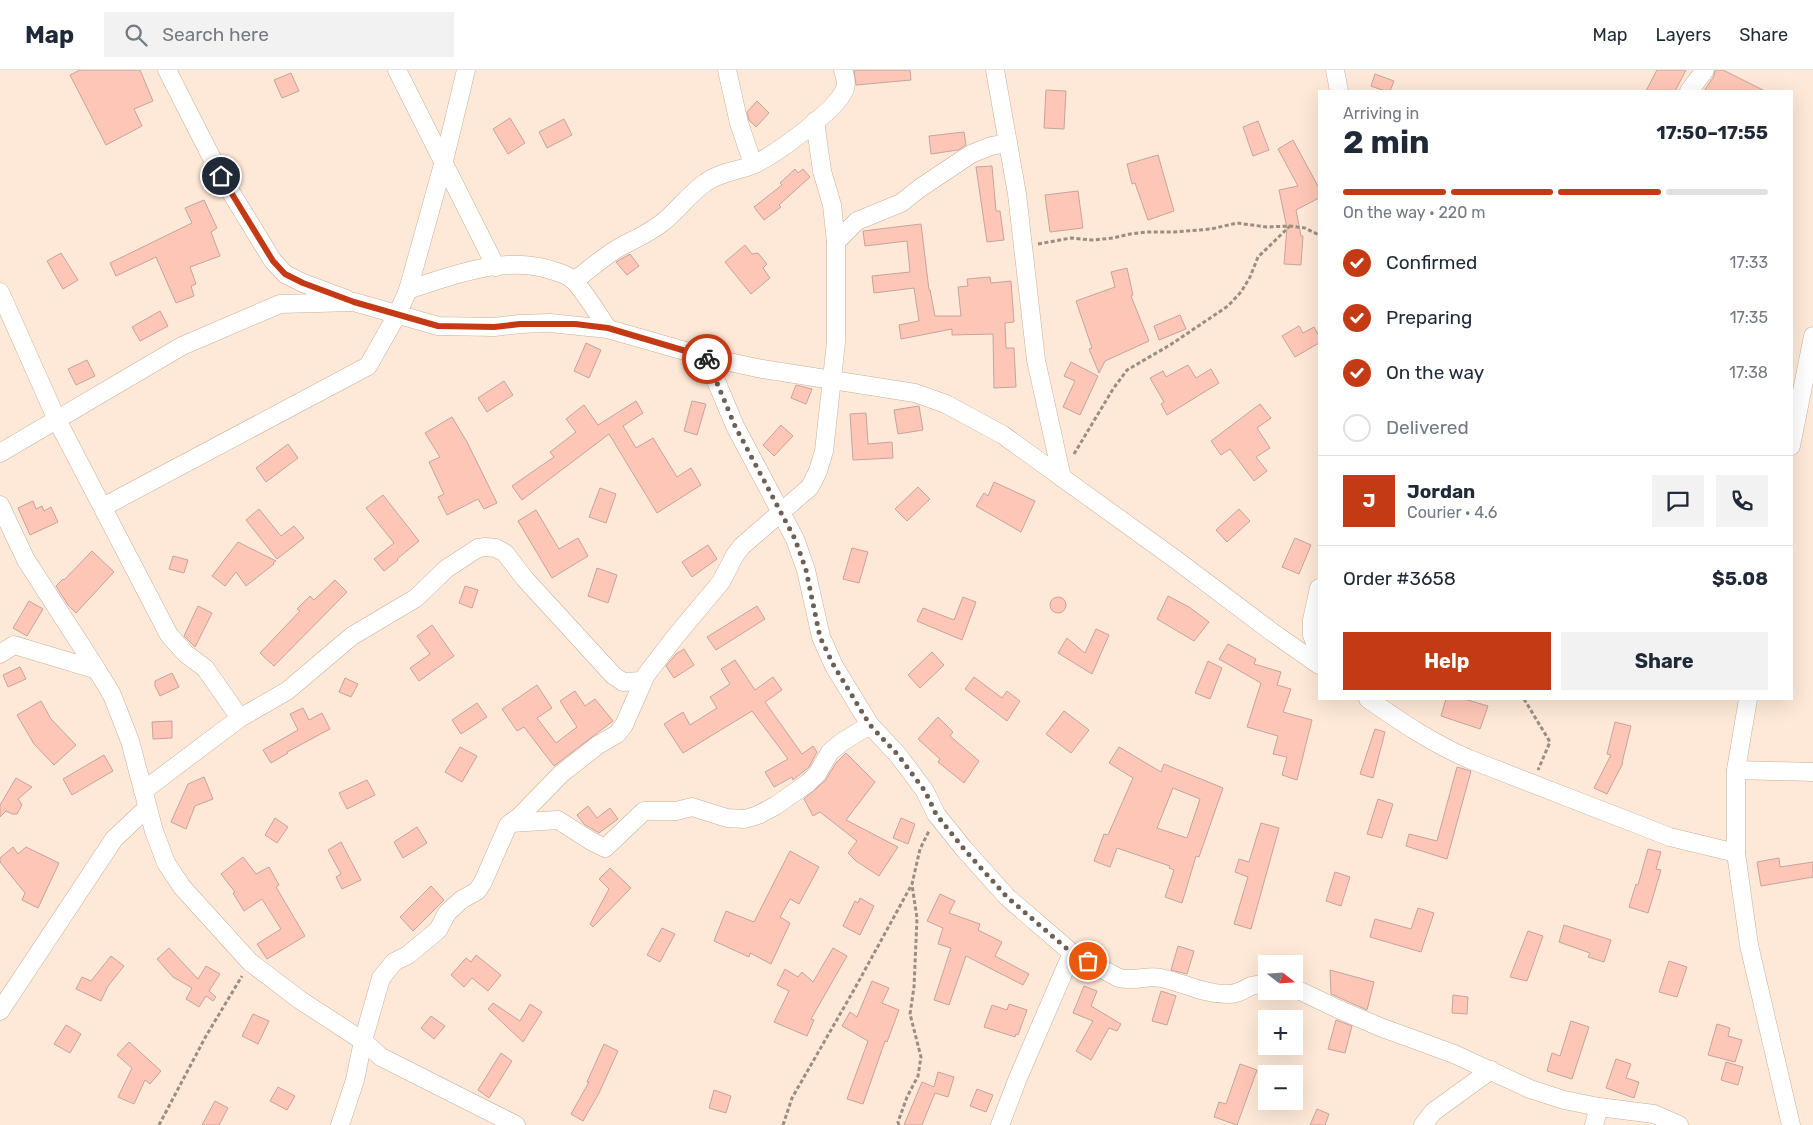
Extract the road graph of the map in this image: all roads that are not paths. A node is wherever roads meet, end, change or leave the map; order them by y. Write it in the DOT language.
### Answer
graph roads {
  1 [pos="168,70"];
  2 [pos="397,70"];
  3 [pos="466,70"];
  4 [pos="727,70"];
  5 [pos="844,70"];
  6 [pos="995,70"];
  7 [pos="1335,70"];
  8 [pos="1705,70"];
  9 [pos="1339,90"];
  10 [pos="1690,90"];
  11 [pos="815,121"];
  12 [pos="1008,144"];
  13 [pos="444,161"];
  14 [pos="753,164"];
  15 [pos="836,242"];
  16 [pos="496,267"];
  17 [pos="574,281"];
  18 [pos="408,290"];
  19 [pos="0,292"];
  20 [pos="354,302"];
  21 [pos="397,315"];
  22 [pos="608,328"];
  23 [pos="1813,336"];
  24 [pos="706,357"];
  25 [pos="831,380"];
  26 [pos="57,420"];
  27 [pos="1793,436"];
  28 [pos="0,453"];
  29 [pos="1062,478"];
  30 [pos="0,505"];
  31 [pos="103,507"];
  32 [pos="782,511"];
  33 [pos="1318,593"];
  34 [pos="1318,651"];
  35 [pos="0,654"];
  36 [pos="1318,664"];
  37 [pos="97,670"];
  38 [pos="643,682"];
  39 [pos="1369,700"];
  40 [pos="1748,700"];
  41 [pos="240,718"];
  42 [pos="870,725"];
  43 [pos="1736,770"];
  44 [pos="1813,772"];
  45 [pos="143,791"];
  46 [pos="147,808"];
  47 [pos="511,823"];
  48 [pos="1736,853"];
  49 [pos="1072,953"];
  50 [pos="1258,985"];
  51 [pos="1303,992"];
  52 [pos="0,1011"];
  53 [pos="363,1041"];
  54 [pos="1491,1070"];
  55 [pos="1599,1108"];
  56 [pos="340,1125"];
  57 [pos="516,1125"];
  58 [pos="1000,1125"];
  59 [pos="1423,1125"];
  60 [pos="1594,1125"];
  61 [pos="1679,1125"];
  62 [pos="1791,1125"];
  1 -- 20 [label="street"];
  2 -- 13 [label="street"];
  3 -- 13 [label="street"];
  4 -- 14 [label="street"];
  5 -- 11 [label="street"];
  6 -- 12 [label="street"];
  7 -- 9 [label="street"];
  8 -- 10 [label="street"];
  11 -- 14 [label="street"];
  11 -- 15 [label="street"];
  12 -- 15 [label="street"];
  12 -- 29 [label="street"];
  13 -- 16 [label="street"];
  13 -- 18 [label="street"];
  14 -- 17 [label="street"];
  15 -- 25 [label="street"];
  16 -- 17 [label="street"];
  16 -- 18 [label="street"];
  17 -- 22 [label="street"];
  18 -- 21 [label="street"];
  19 -- 26 [label="street"];
  20 -- 21 [label="street"];
  20 -- 26 [label="street"];
  21 -- 22 [label="street"];
  21 -- 31 [label="street"];
  22 -- 24 [label="street"];
  23 -- 27 [label="street"];
  24 -- 25 [label="street"];
  24 -- 32 [label="street"];
  25 -- 29 [label="street"];
  25 -- 32 [label="street"];
  26 -- 28 [label="street"];
  26 -- 31 [label="street"];
  29 -- 36 [label="street"];
  30 -- 37 [label="street"];
  31 -- 41 [label="street"];
  32 -- 38 [label="street"];
  32 -- 42 [label="street"];
  33 -- 34 [label="street"];
  35 -- 37 [label="street"];
  37 -- 45 [label="street"];
  38 -- 41 [label="street"];
  38 -- 47 [label="street"];
  39 -- 48 [label="street"];
  40 -- 43 [label="street"];
  41 -- 45 [label="street"];
  42 -- 47 [label="street"];
  42 -- 49 [label="street"];
  43 -- 44 [label="street"];
  43 -- 48 [label="street"];
  45 -- 46 [label="street"];
  46 -- 52 [label="street"];
  46 -- 53 [label="street"];
  47 -- 53 [label="street"];
  48 -- 62 [label="street"];
  49 -- 50 [label="street"];
  49 -- 58 [label="street"];
  51 -- 54 [label="street"];
  53 -- 56 [label="street"];
  53 -- 57 [label="street"];
  54 -- 55 [label="street"];
  54 -- 59 [label="street"];
  55 -- 60 [label="street"];
  55 -- 61 [label="street"];
}
